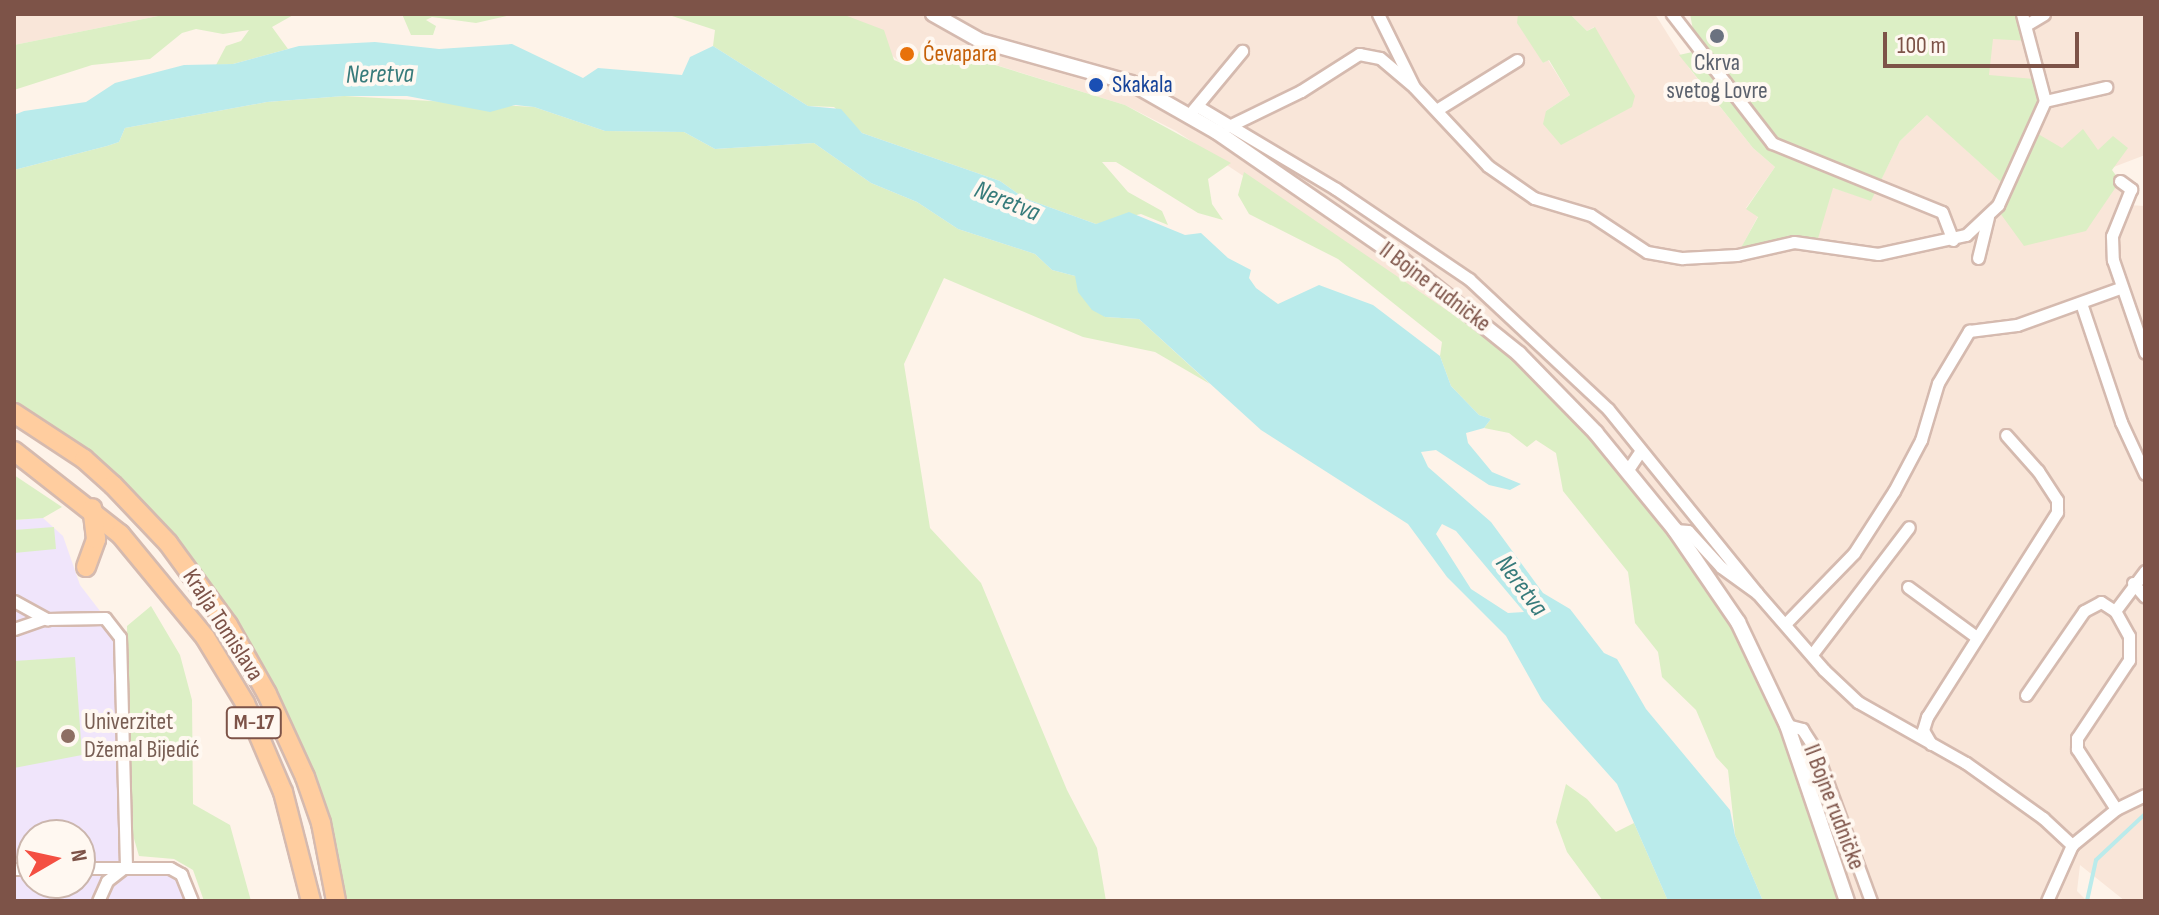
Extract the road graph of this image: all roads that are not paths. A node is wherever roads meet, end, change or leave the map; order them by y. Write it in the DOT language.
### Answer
graph roads {
  1 [pos="933,14"];
  2 [pos="1378,14"];
  3 [pos="1672,14"];
  4 [pos="2044,14"];
  5 [pos="2024,20"];
  6 [pos="1242,51"];
  7 [pos="1517,60"];
  8 [pos="1414,87"];
  9 [pos="2106,87"];
  10 [pos="2045,101"];
  11 [pos="1438,109"];
  12 [pos="1192,111"];
  13 [pos="1232,124"];
  14 [pos="1217,132"];
  15 [pos="2120,181"];
  16 [pos="1989,216"];
  17 [pos="1953,240"];
  18 [pos="1978,258"];
  19 [pos="2120,288"];
  20 [pos="2081,303"];
  21 [pos="2145,353"];
  22 [pos="14,413"];
  23 [pos="2006,435"];
  24 [pos="1641,450"];
  25 [pos="14,451"];
  26 [pos="1627,471"];
  27 [pos="2145,474"];
  28 [pos="92,508"];
  29 [pos="1909,527"];
  30 [pos="1675,530"];
  31 [pos="86,567"];
  32 [pos="2145,571"];
  33 [pos="2133,583"];
  34 [pos="1908,587"];
  35 [pos="1757,593"];
  36 [pos="2145,597"];
  37 [pos="14,601"];
  38 [pos="2115,611"];
  39 [pos="47,619"];
  40 [pos="1787,622"];
  41 [pos="14,629"];
  42 [pos="1975,636"];
  43 [pos="1813,653"];
  44 [pos="2026,695"];
  45 [pos="1787,725"];
  46 [pos="1933,747"];
  47 [pos="2145,795"];
  48 [pos="2116,809"];
  49 [pos="2072,845"];
  50 [pos="126,866"];
  51 [pos="96,867"];
  52 [pos="98,901"];
  53 [pos="192,901"];
  54 [pos="311,901"];
  55 [pos="336,901"];
  56 [pos="1847,901"];
  57 [pos="1871,901"];
  58 [pos="2047,901"];
  1 -- 12 [label="street, II Bojne rudničke"];
  2 -- 8 [label="street"];
  3 -- 17 [label="street"];
  4 -- 5 [label="street"];
  5 -- 10 [label="street"];
  6 -- 12 [label="street"];
  7 -- 11 [label="street"];
  8 -- 11 [label="street"];
  8 -- 13 [label="street"];
  9 -- 10 [label="street"];
  10 -- 16 [label="street"];
  11 -- 17 [label="street"];
  12 -- 13 [label="street, II Bojne rudničke"];
  12 -- 14 [label="street, II Bojne rudničke"];
  13 -- 14 [label="street"];
  13 -- 24 [label="street, II Bojne rudničke"];
  14 -- 26 [label="street, II Bojne rudničke"];
  15 -- 19 [label="street"];
  16 -- 17 [label="street"];
  16 -- 18 [label="street"];
  19 -- 20 [label="street"];
  19 -- 21 [label="street"];
  20 -- 27 [label="street"];
  20 -- 40 [label="street"];
  22 -- 55 [label="main road, Kralja Tomislava / M-17"];
  23 -- 42 [label="street"];
  24 -- 26 [label="street"];
  24 -- 35 [label="street, II Bojne rudničke"];
  25 -- 28 [label="main road, Kralja Tomislava / M-17"];
  26 -- 30 [label="street, II Bojne rudničke"];
  28 -- 31 [label="main road"];
  28 -- 54 [label="main road, Kralja Tomislava / M-17"];
  29 -- 43 [label="street"];
  30 -- 35 [label="street, II Bojne rudničke"];
  30 -- 45 [label="street, II Bojne rudničke"];
  32 -- 33 [label="street"];
  33 -- 36 [label="street"];
  33 -- 38 [label="street"];
  34 -- 42 [label="street"];
  35 -- 40 [label="street"];
  37 -- 39 [label="street"];
  38 -- 44 [label="street"];
  38 -- 48 [label="street"];
  39 -- 41 [label="street"];
  39 -- 50 [label="street"];
  40 -- 43 [label="street"];
  42 -- 46 [label="street"];
  43 -- 46 [label="street"];
  45 -- 56 [label="street, II Bojne rudničke"];
  45 -- 57 [label="street, II Bojne rudničke"];
  46 -- 49 [label="street"];
  47 -- 48 [label="street"];
  48 -- 49 [label="street"];
  49 -- 58 [label="street"];
  50 -- 51 [label="street"];
  50 -- 52 [label="street"];
  50 -- 53 [label="street"];
}
